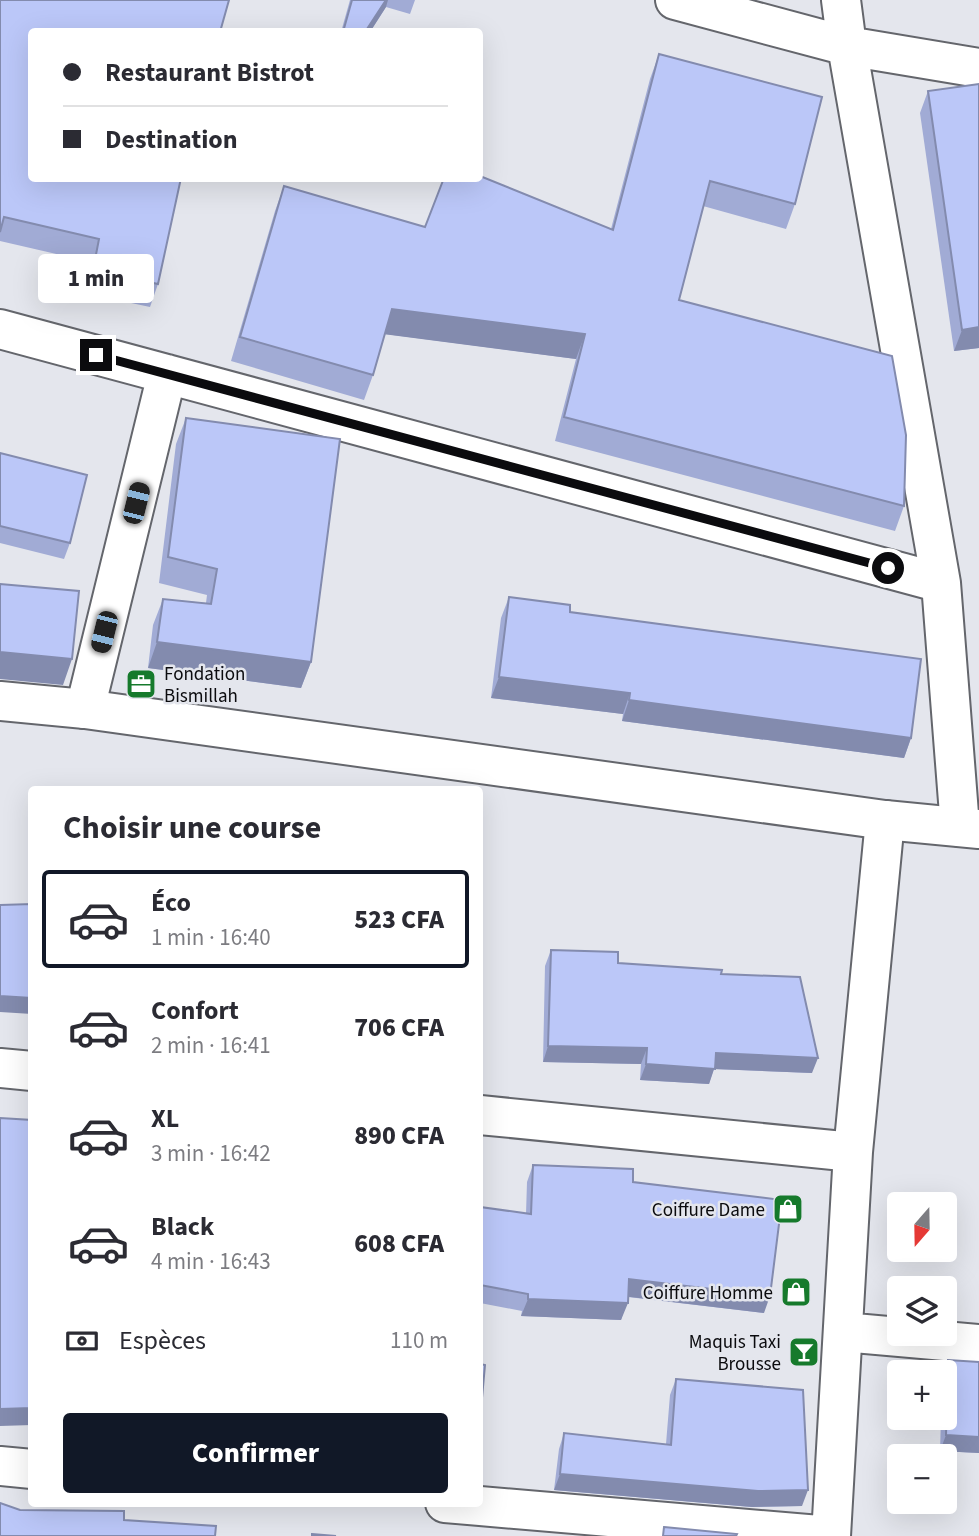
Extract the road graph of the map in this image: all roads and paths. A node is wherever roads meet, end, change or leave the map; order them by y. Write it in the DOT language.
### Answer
graph roads {
  1 [pos="676,0"];
  2 [pos="841,0"];
  3 [pos="847,46"];
  4 [pos="979,68"];
  5 [pos="0,329"];
  6 [pos="167,374"];
  7 [pos="941,583"];
  8 [pos="0,701"];
  9 [pos="85,709"];
  10 [pos="885,820"];
  11 [pos="969,828"];
  12 [pos="0,1068"];
  13 [pos="28,1072"];
  14 [pos="483,1115"];
  15 [pos="853,1152"];
  16 [pos="843,1332"];
  17 [pos="979,1344"];
  18 [pos="0,1466"];
  19 [pos="28,1469"];
  20 [pos="483,1506"];
  21 [pos="831,1536"];
  1 -- 3 [label="street"];
  2 -- 3 [label="street"];
  3 -- 4 [label="street"];
  3 -- 7 [label="street"];
  5 -- 6 [label="street"];
  6 -- 7 [label="street"];
  6 -- 9 [label="street"];
  7 -- 11 [label="street"];
  8 -- 9 [label="street"];
  9 -- 10 [label="street"];
  10 -- 11 [label="street"];
  10 -- 15 [label="street"];
  12 -- 13 [label="street"];
  14 -- 15 [label="street"];
  15 -- 16 [label="street"];
  16 -- 17 [label="street"];
  16 -- 21 [label="street"];
  18 -- 19 [label="street"];
  20 -- 21 [label="street"];
}
